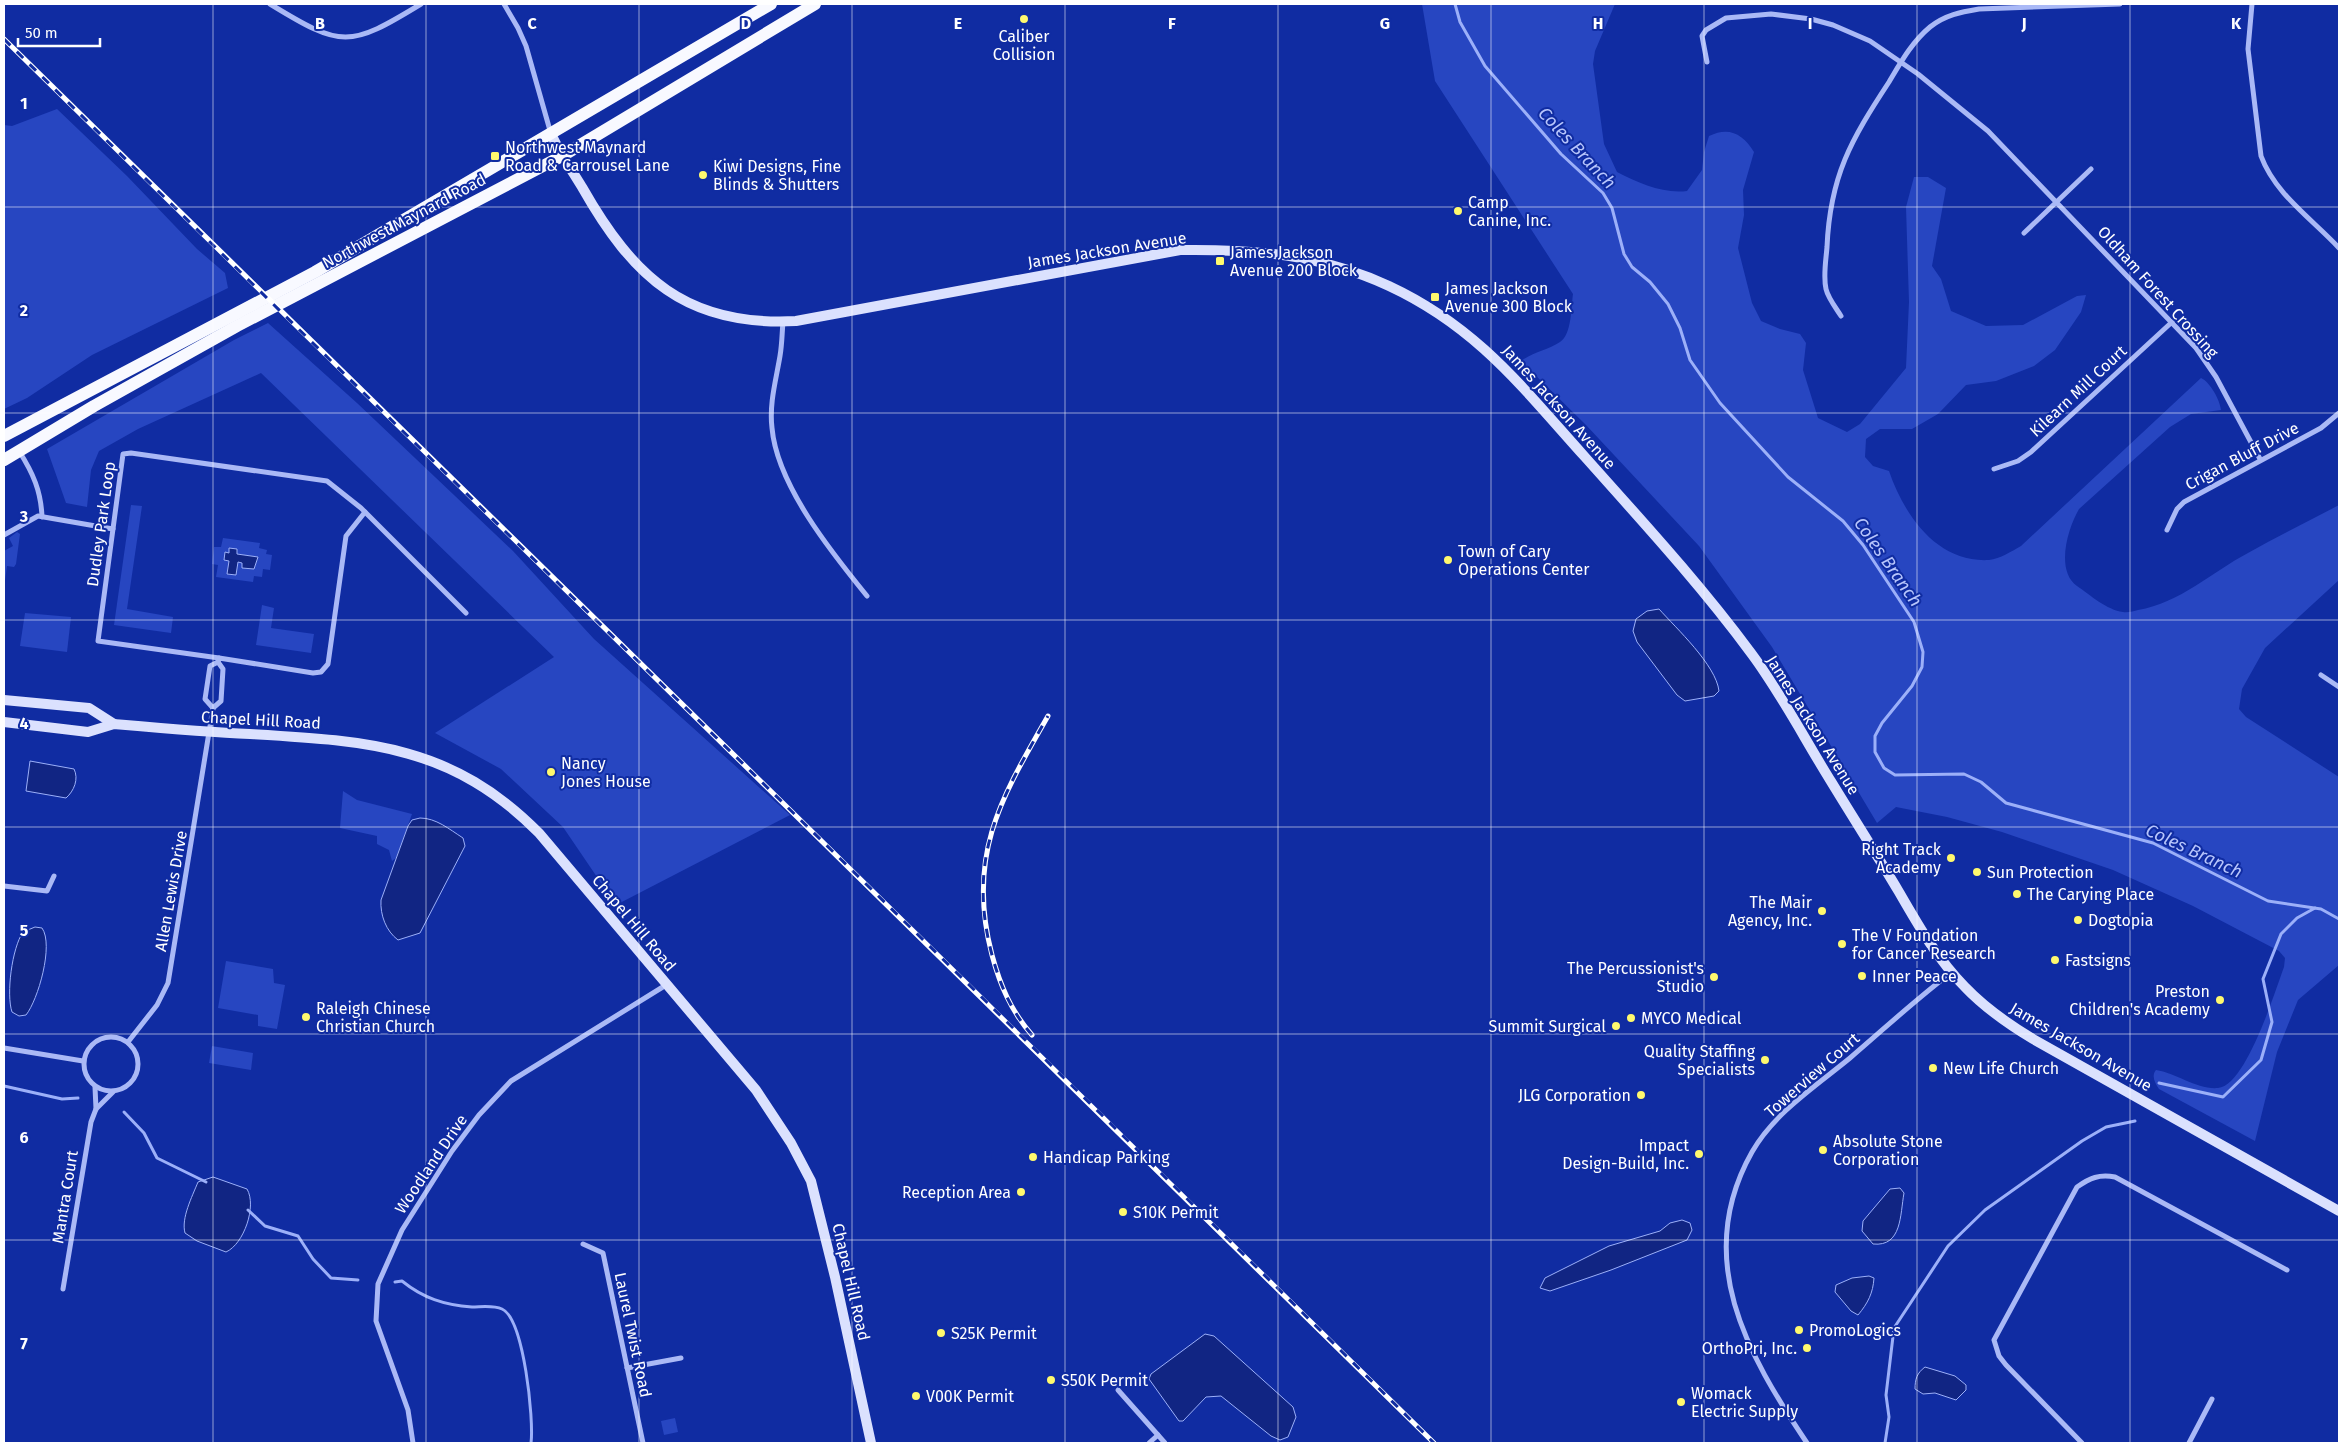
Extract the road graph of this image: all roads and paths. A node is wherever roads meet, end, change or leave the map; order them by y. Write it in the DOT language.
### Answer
graph roads {
  1 [pos="270,4"];
  2 [pos="421,4"];
  3 [pos="504,4"];
  4 [pos="771,4"];
  5 [pos="815,4"];
  6 [pos="2120,4"];
  7 [pos="2252,4"];
  8 [pos="1707,62"];
  9 [pos="1901,62"];
  10 [pos="551,134"];
  11 [pos="562,156"];
  12 [pos="2091,169"];
  13 [pos="2058,202"];
  14 [pos="2024,233"];
  15 [pos="2339,248"];
  16 [pos="319,276"];
  17 [pos="1841,316"];
  18 [pos="233,321"];
  19 [pos="783,322"];
  20 [pos="2172,322"];
  21 [pos="2339,413"];
  22 [pos="4,436"];
  23 [pos="19,451"];
  24 [pos="2260,459"];
  25 [pos="4,460"];
  26 [pos="1994,469"];
  27 [pos="365,512"];
  28 [pos="42,517"];
  29 [pos="113,529"];
  30 [pos="2168,530"];
  31 [pos="4,535"];
  32 [pos="867,596"];
  33 [pos="466,613"];
  34 [pos="219,660"];
  35 [pos="2322,675"];
  36 [pos="2339,677"];
  37 [pos="2337,685"];
  38 [pos="4,700"];
  39 [pos="213,708"];
  40 [pos="4,722"];
  41 [pos="114,724"];
  42 [pos="210,732"];
  43 [pos="54,876"];
  44 [pos="4,886"];
  45 [pos="1952,972"];
  46 [pos="666,985"];
  47 [pos="128,1042"];
  48 [pos="4,1048"];
  49 [pos="83,1061"];
  50 [pos="95,1087"];
  51 [pos="113,1092"];
  52 [pos="96,1109"];
  53 [pos="2339,1211"];
  54 [pos="583,1244"];
  55 [pos="2287,1270"];
  56 [pos="63,1289"];
  57 [pos="680,1358"];
  58 [pos="627,1368"];
  59 [pos="1118,1390"];
  60 [pos="2212,1399"];
  61 [pos="1158,1435"];
  62 [pos="413,1443"];
  63 [pos="643,1443"];
  64 [pos="871,1443"];
  65 [pos="1149,1443"];
  66 [pos="1165,1443"];
  67 [pos="1808,1443"];
  68 [pos="2082,1443"];
  69 [pos="2188,1443"];
  1 -- 2 [label="street"];
  3 -- 10 [label="street"];
  4 -- 10 [label="main road, Northwest Maynard Road"];
  5 -- 11 [label="main road, Northwest Maynard Road"];
  6 -- 9 [label="street"];
  7 -- 15 [label="street"];
  8 -- 9 [label="street, Oldham Forest Crossing"];
  9 -- 13 [label="street, Oldham Forest Crossing"];
  9 -- 17 [label="street"];
  10 -- 11 [label="street, James Jackson Avenue"];
  10 -- 16 [label="main road, Northwest Maynard Road"];
  11 -- 16 [label="main road, Northwest Maynard Road"];
  11 -- 19 [label="street, James Jackson Avenue"];
  12 -- 13 [label="street"];
  13 -- 14 [label="street"];
  13 -- 20 [label="street, Oldham Forest Crossing"];
  16 -- 18 [label="main road, Northwest Maynard Road"];
  18 -- 22 [label="main road, Northwest Maynard Road"];
  18 -- 23 [label="main road, Northwest Maynard Road"];
  19 -- 32 [label="street"];
  19 -- 45 [label="street, James Jackson Avenue"];
  20 -- 24 [label="street, Oldham Forest Crossing"];
  20 -- 26 [label="street, Kilearn Mill Court"];
  21 -- 24 [label="street, Crigan Bluff Drive"];
  23 -- 25 [label="main road, Northwest Maynard Road"];
  23 -- 28 [label="street"];
  24 -- 30 [label="street, Crigan Bluff Drive"];
  27 -- 29 [label="street, Dudley Park Loop"];
  27 -- 33 [label="street, Dudley Park Loop"];
  27 -- 34 [label="street, Dudley Park Loop"];
  28 -- 29 [label="street"];
  28 -- 31 [label="street"];
  29 -- 34 [label="street, Dudley Park Loop"];
  34 -- 39 [label="street"];
  34 -- 39 [label="street"];
  35 -- 37 [label="street"];
  36 -- 37 [label="street"];
  38 -- 41 [label="street, Chapel Hill Road"];
  39 -- 42 [label="street, Allen Lewis Drive"];
  40 -- 41 [label="street, Chapel Hill Road"];
  41 -- 42 [label="street, Chapel Hill Road"];
  42 -- 46 [label="street, Chapel Hill Road"];
  42 -- 47 [label="street, Allen Lewis Drive"];
  43 -- 44 [label="street"];
  45 -- 53 [label="street, James Jackson Avenue"];
  45 -- 67 [label="street, Towerview Court"];
  46 -- 62 [label="street, Woodland Drive"];
  46 -- 64 [label="street, Chapel Hill Road"];
  47 -- 49 [label="street"];
  47 -- 51 [label="street"];
  48 -- 49 [label="street"];
  49 -- 50 [label="street"];
  50 -- 51 [label="street"];
  50 -- 52 [label="street, Mantra Court"];
  51 -- 52 [label="street, Mantra Court"];
  52 -- 56 [label="street, Mantra Court"];
  54 -- 58 [label="street, Laurel Twist Road"];
  55 -- 68 [label="street"];
  57 -- 58 [label="street"];
  58 -- 63 [label="street, Laurel Twist Road"];
  59 -- 61 [label="street"];
  60 -- 69 [label="street"];
  61 -- 65 [label="street"];
  61 -- 66 [label="street"];
}
